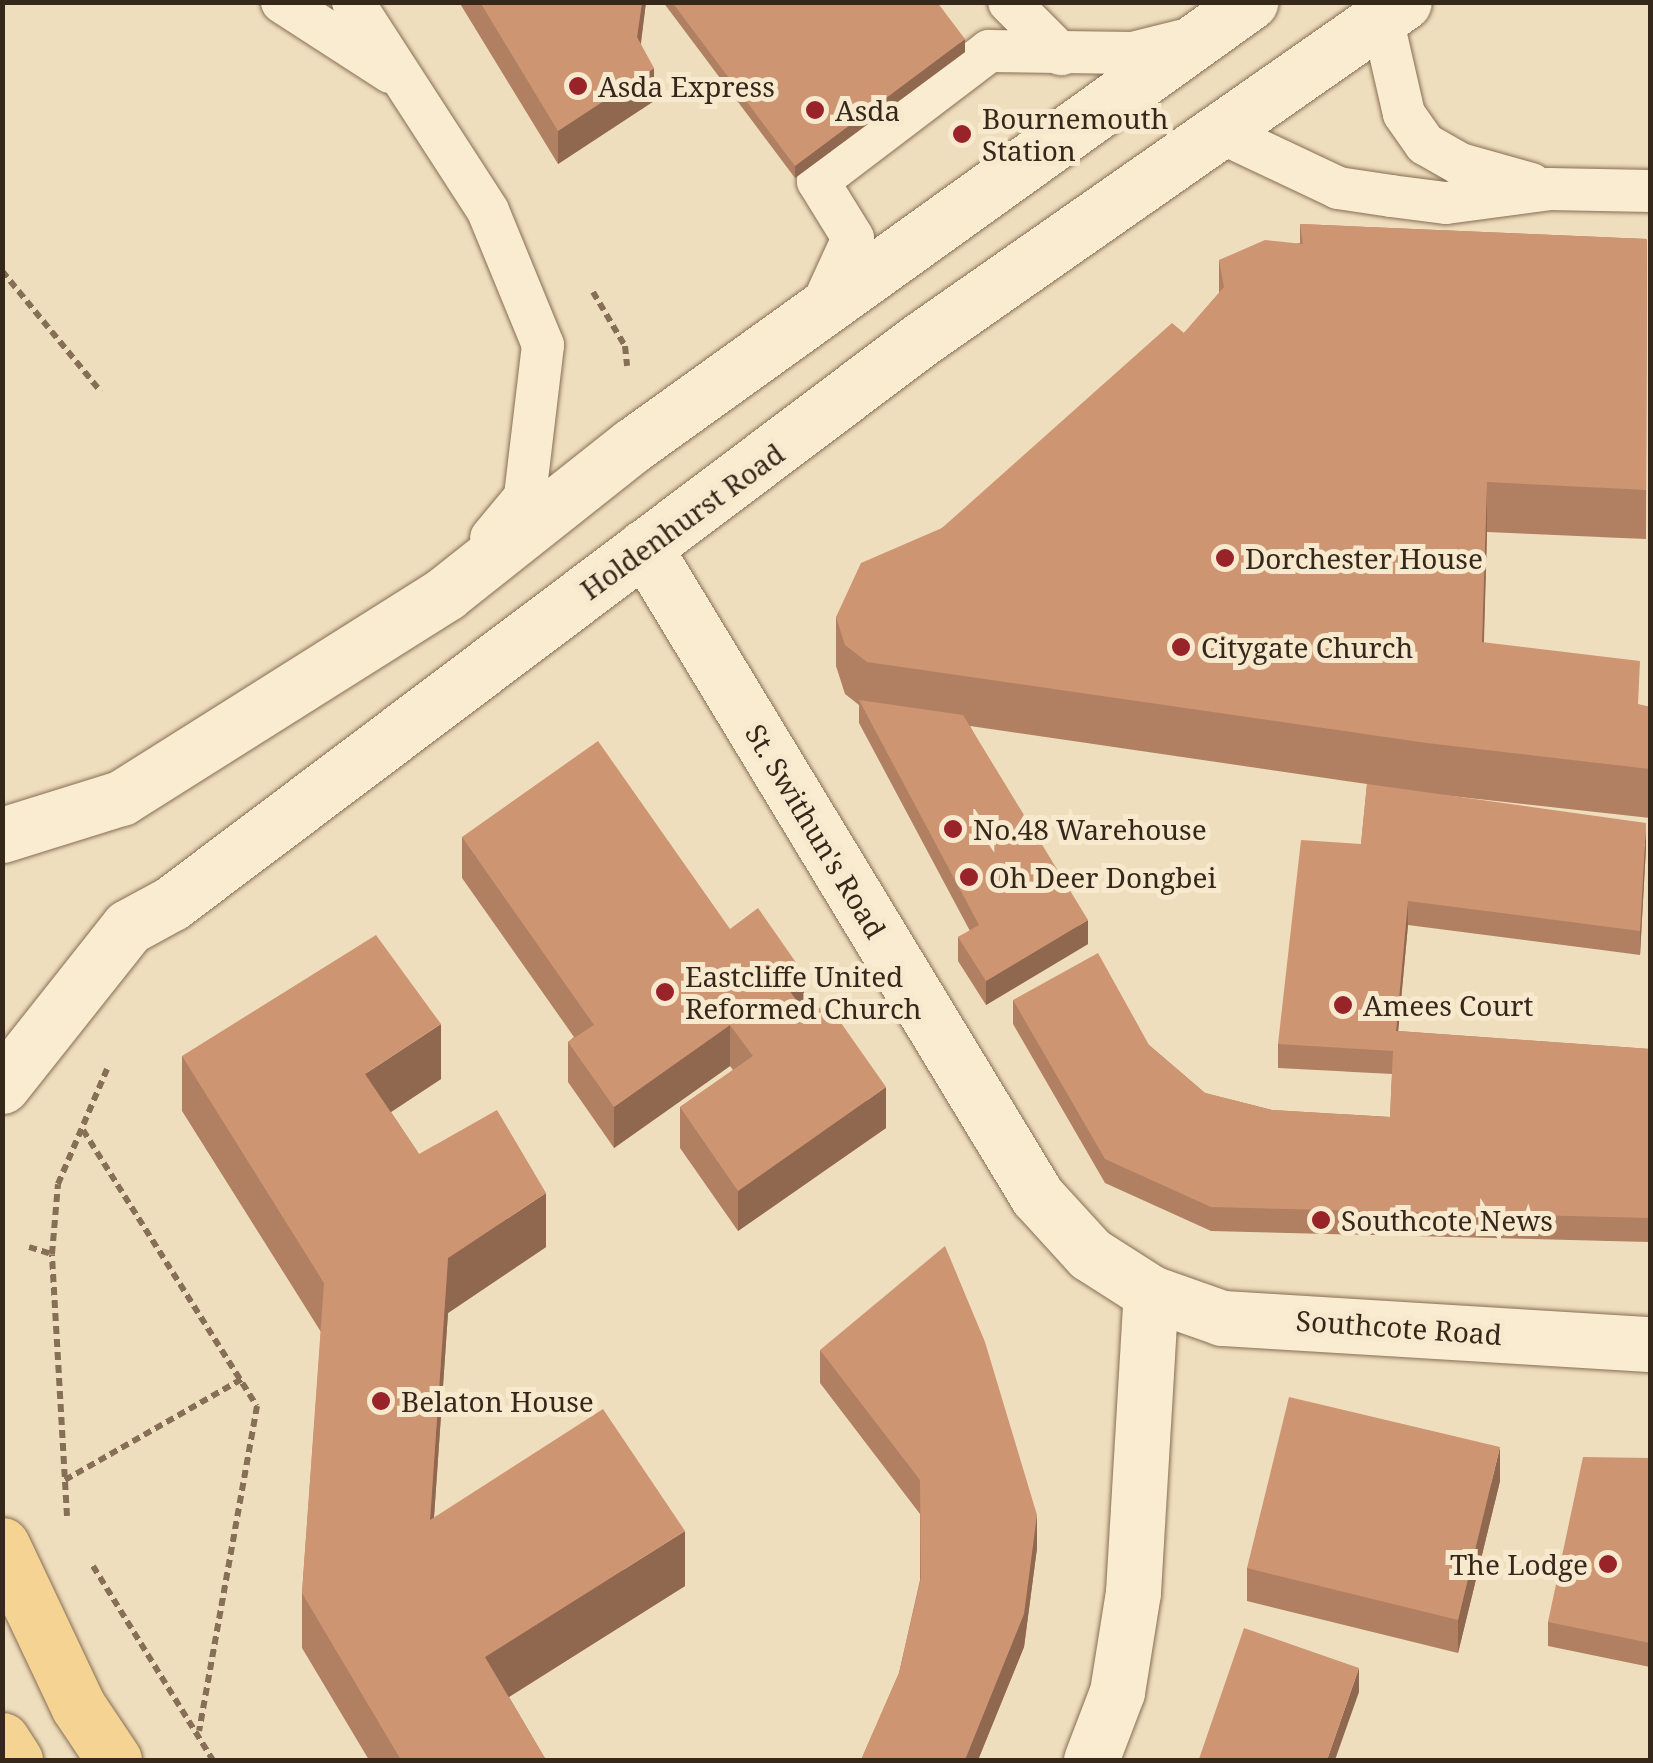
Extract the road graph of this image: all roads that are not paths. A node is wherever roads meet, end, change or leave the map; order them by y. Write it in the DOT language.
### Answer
graph roads {
  1 [pos="282,2"];
  2 [pos="353,2"];
  3 [pos="1009,2"];
  4 [pos="1393,10"];
  5 [pos="1230,18"];
  6 [pos="1062,54"];
  7 [pos="403,80"];
  8 [pos="1224,134"];
  9 [pos="1549,190"];
  10 [pos="1650,191"];
  11 [pos="820,310"];
  12 [pos="644,547"];
  13 [pos="446,593"];
  14 [pos="2,835"];
  15 [pos="2,1086"];
  16 [pos="1151,1293"];
  17 [pos="1650,1344"];
  18 [pos="2,1545"];
  19 [pos="2,1740"];
  20 [pos="16,1760"];
  21 [pos="114,1760"];
  22 [pos="1091,1760"];
  1 -- 7 [label="lane"];
  2 -- 7 [label="lane"];
  3 -- 6 [label="lane"];
  4 -- 8 [label="street, Holdenhurst Road"];
  4 -- 9 [label="lane"];
  5 -- 6 [label="lane"];
  5 -- 11 [label="street"];
  6 -- 11 [label="lane"];
  7 -- 13 [label="lane"];
  8 -- 9 [label="lane"];
  8 -- 12 [label="street, Holdenhurst Road"];
  9 -- 10 [label="lane"];
  11 -- 13 [label="street"];
  12 -- 15 [label="street, Holdenhurst Road"];
  12 -- 16 [label="street, St. Swithun's Road"];
  13 -- 14 [label="street"];
  16 -- 17 [label="street, Southcote Road"];
  16 -- 22 [label="street"];
  18 -- 21 [label="main road"];
  19 -- 20 [label="main road"];
}
